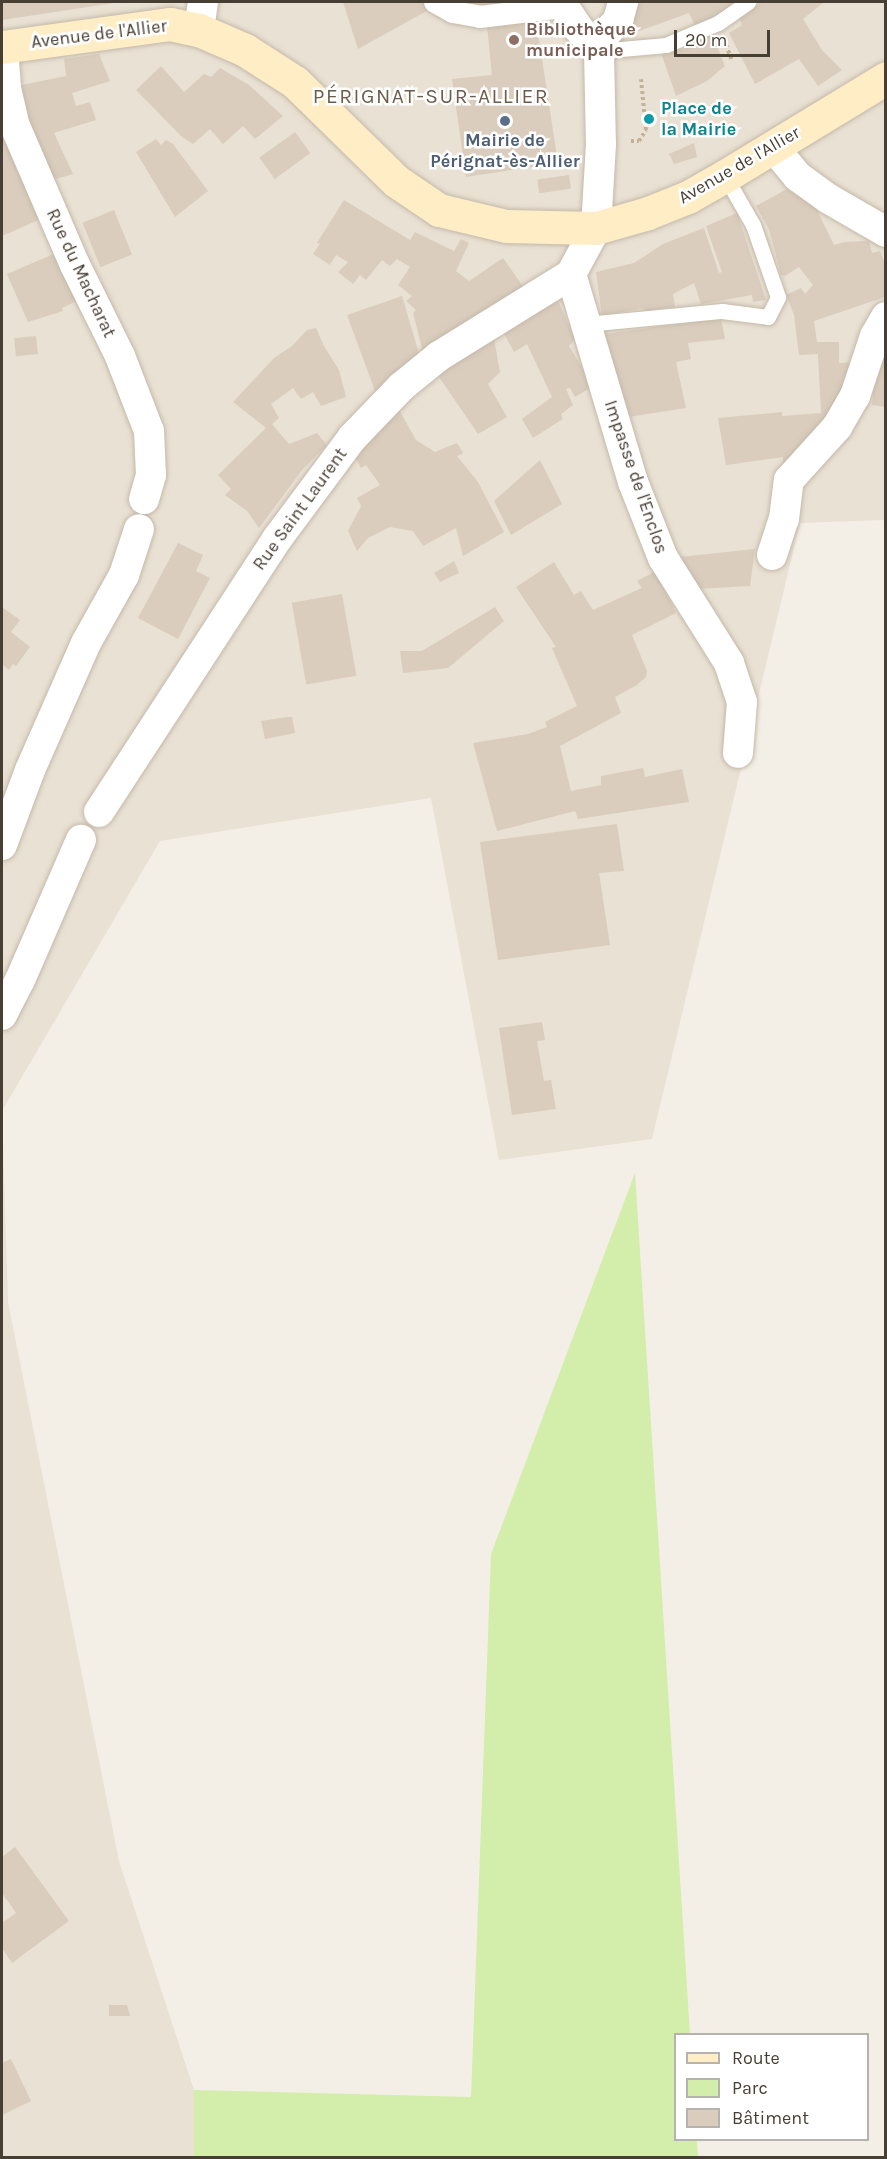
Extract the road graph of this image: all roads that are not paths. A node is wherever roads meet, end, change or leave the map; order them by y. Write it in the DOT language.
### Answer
graph roads {
  1 [pos="435,2"];
  2 [pos="623,2"];
  3 [pos="748,2"];
  4 [pos="564,4"];
  5 [pos="201,16"];
  6 [pos="2,47"];
  7 [pos="598,48"];
  8 [pos="885,78"];
  9 [pos="773,147"];
  10 [pos="725,176"];
  11 [pos="596,228"];
  12 [pos="885,232"];
  13 [pos="571,274"];
  14 [pos="885,317"];
  15 [pos="586,324"];
  16 [pos="144,500"];
  17 [pos="139,530"];
  18 [pos="772,555"];
  19 [pos="738,753"];
  20 [pos="99,812"];
  21 [pos="81,840"];
  22 [pos="2,845"];
  23 [pos="2,1016"];
  1 -- 4 [label="street"];
  2 -- 7 [label="street"];
  3 -- 7 [label="lane"];
  4 -- 7 [label="street"];
  5 -- 6 [label="main road, Avenue de l'Allier"];
  5 -- 11 [label="main road, Avenue de l'Allier"];
  6 -- 16 [label="street, Rue du Macharat"];
  7 -- 11 [label="street"];
  8 -- 9 [label="main road, Avenue de l'Allier"];
  9 -- 10 [label="main road, Avenue de l'Allier"];
  9 -- 12 [label="street"];
  10 -- 11 [label="main road, Avenue de l'Allier"];
  10 -- 15 [label="lane"];
  11 -- 13 [label="street"];
  13 -- 15 [label="street, Impasse de l'Enclos"];
  13 -- 20 [label="street, Rue Saint Laurent"];
  14 -- 18 [label="street"];
  15 -- 19 [label="street, Impasse de l'Enclos"];
  17 -- 22 [label="street"];
  21 -- 23 [label="street"];
}
